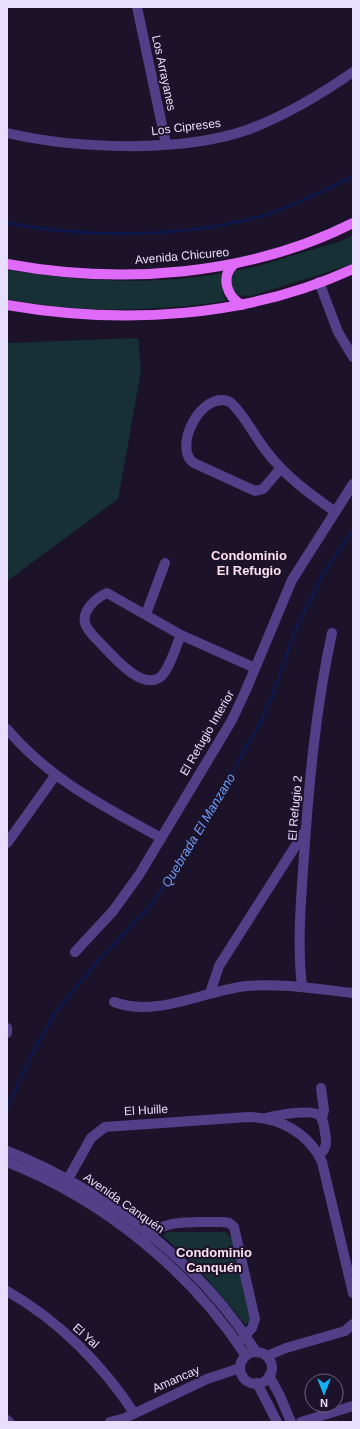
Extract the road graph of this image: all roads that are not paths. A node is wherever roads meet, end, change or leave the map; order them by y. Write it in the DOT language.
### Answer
graph roads {
  1 [pos="137,7"];
  2 [pos="353,72"];
  3 [pos="7,133"];
  4 [pos="166,144"];
  5 [pos="353,223"];
  6 [pos="7,264"];
  7 [pos="234,264"];
  8 [pos="353,269"];
  9 [pos="319,282"];
  10 [pos="7,305"];
  11 [pos="242,305"];
  12 [pos="353,357"];
  13 [pos="281,468"];
  14 [pos="353,484"];
  15 [pos="334,511"];
  16 [pos="165,564"];
  17 [pos="146,614"];
  18 [pos="332,633"];
  19 [pos="181,634"];
  20 [pos="255,668"];
  21 [pos="7,729"];
  22 [pos="55,776"];
  23 [pos="306,830"];
  24 [pos="161,838"];
  25 [pos="7,843"];
  26 [pos="74,952"];
  27 [pos="302,987"];
  28 [pos="210,993"];
  29 [pos="353,993"];
  30 [pos="114,1002"];
  31 [pos="7,1028"];
  32 [pos="7,1033"];
  33 [pos="321,1088"];
  34 [pos="322,1118"];
  35 [pos="265,1119"];
  36 [pos="7,1152"];
  37 [pos="319,1155"];
  38 [pos="7,1162"];
  39 [pos="65,1184"];
  40 [pos="146,1239"];
  41 [pos="7,1291"];
  42 [pos="353,1293"];
  43 [pos="353,1324"];
  44 [pos="246,1336"];
  45 [pos="237,1343"];
  46 [pos="256,1352"];
  47 [pos="246,1356"];
  48 [pos="267,1356"];
  49 [pos="240,1368"];
  50 [pos="269,1376"];
  51 [pos="257,1383"];
  52 [pos="353,1406"];
  53 [pos="127,1418"];
  54 [pos="110,1422"];
  55 [pos="276,1422"];
  56 [pos="291,1422"];
  57 [pos="301,1422"];
  1 -- 4 [label="street, Los Arrayanes"];
  2 -- 4 [label="street, Los Cipreses"];
  3 -- 4 [label="street, Los Cipreses"];
  5 -- 7 [label="main road, Avenida Chicureo"];
  6 -- 7 [label="main road, Avenida Chicureo"];
  7 -- 11 [label="main road"];
  8 -- 9 [label="main road"];
  9 -- 11 [label="main road"];
  9 -- 12 [label="street"];
  10 -- 11 [label="main road"];
  13 -- 13 [label="street"];
  13 -- 15 [label="street"];
  14 -- 15 [label="street, El Refugio Interior"];
  15 -- 20 [label="street, El Refugio Interior"];
  16 -- 17 [label="street"];
  17 -- 19 [label="street"];
  17 -- 19 [label="street"];
  18 -- 23 [label="street, El Refugio 2"];
  19 -- 20 [label="street"];
  20 -- 24 [label="street, El Refugio Interior"];
  21 -- 22 [label="street"];
  22 -- 24 [label="street"];
  22 -- 25 [label="street"];
  23 -- 27 [label="street, El Refugio 2"];
  23 -- 28 [label="street"];
  24 -- 26 [label="street, El Refugio Interior"];
  27 -- 28 [label="street"];
  27 -- 29 [label="street"];
  28 -- 30 [label="street"];
  31 -- 32 [label="street"];
  33 -- 34 [label="street"];
  34 -- 35 [label="street, El Huille"];
  34 -- 37 [label="street"];
  35 -- 37 [label="street, El Huille"];
  35 -- 39 [label="street, El Huille"];
  36 -- 39 [label="street, Avenida Canquén"];
  37 -- 42 [label="street, El Huille"];
  38 -- 39 [label="street, Avenida Canquén"];
  39 -- 40 [label="street, Avenida Canquén"];
  40 -- 44 [label="street, Avenida Canquén"];
  40 -- 44 [label="street"];
  40 -- 45 [label="street, Avenida Canquén"];
  41 -- 53 [label="street, El Yal"];
  43 -- 48 [label="street"];
  44 -- 45 [label="street"];
  44 -- 46 [label="street, Avenida Canquén"];
  45 -- 47 [label="street, Avenida Canquén"];
  46 -- 47 [label="street"];
  46 -- 48 [label="street"];
  47 -- 49 [label="street"];
  48 -- 50 [label="street"];
  49 -- 51 [label="street"];
  49 -- 53 [label="street, Amancay"];
  50 -- 51 [label="street"];
  50 -- 56 [label="street"];
  51 -- 55 [label="street"];
  52 -- 57 [label="street"];
  53 -- 54 [label="street, Amancay"];
}
